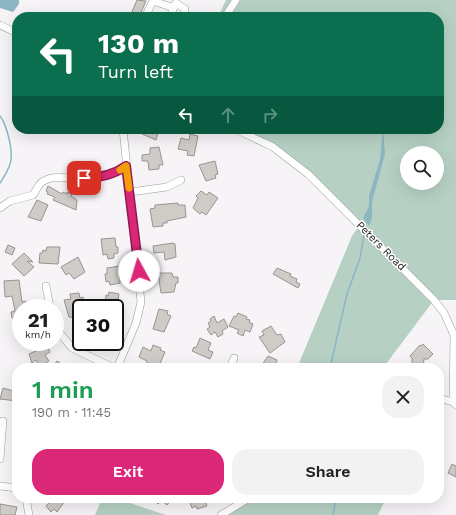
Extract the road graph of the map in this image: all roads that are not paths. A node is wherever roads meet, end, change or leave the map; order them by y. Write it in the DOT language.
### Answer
graph roads {
  1 [pos="236,0"];
  2 [pos="176,4"];
  3 [pos="148,12"];
  4 [pos="185,12"];
  5 [pos="229,12"];
  6 [pos="0,25"];
  7 [pos="12,30"];
  8 [pos="123,134"];
  9 [pos="246,134"];
  10 [pos="126,166"];
  11 [pos="181,180"];
  12 [pos="130,192"];
  13 [pos="0,208"];
  14 [pos="46,286"];
  15 [pos="48,299"];
  16 [pos="454,329"];
  17 [pos="64,338"];
  18 [pos="234,358"];
  19 [pos="105,363"];
  20 [pos="118,363"];
  21 [pos="232,363"];
  22 [pos="444,400"];
  23 [pos="454,404"];
  24 [pos="4,421"];
  25 [pos="0,459"];
  26 [pos="0,486"];
  27 [pos="12,487"];
  28 [pos="27,503"];
  29 [pos="241,503"];
  30 [pos="29,515"];
  31 [pos="221,515"];
  1 -- 5 [label="street"];
  2 -- 3 [label="street"];
  2 -- 4 [label="street"];
  6 -- 7 [label="street"];
  8 -- 10 [label="street"];
  9 -- 16 [label="street, Peters Road"];
  10 -- 12 [label="street"];
  10 -- 13 [label="street"];
  11 -- 12 [label="street"];
  12 -- 20 [label="street"];
  14 -- 15 [label="street"];
  16 -- 23 [label="street, Peters Road"];
  17 -- 19 [label="street"];
  18 -- 21 [label="street"];
  22 -- 23 [label="street"];
  24 -- 25 [label="street"];
  26 -- 27 [label="street"];
  28 -- 30 [label="street"];
  29 -- 31 [label="street"];
}
